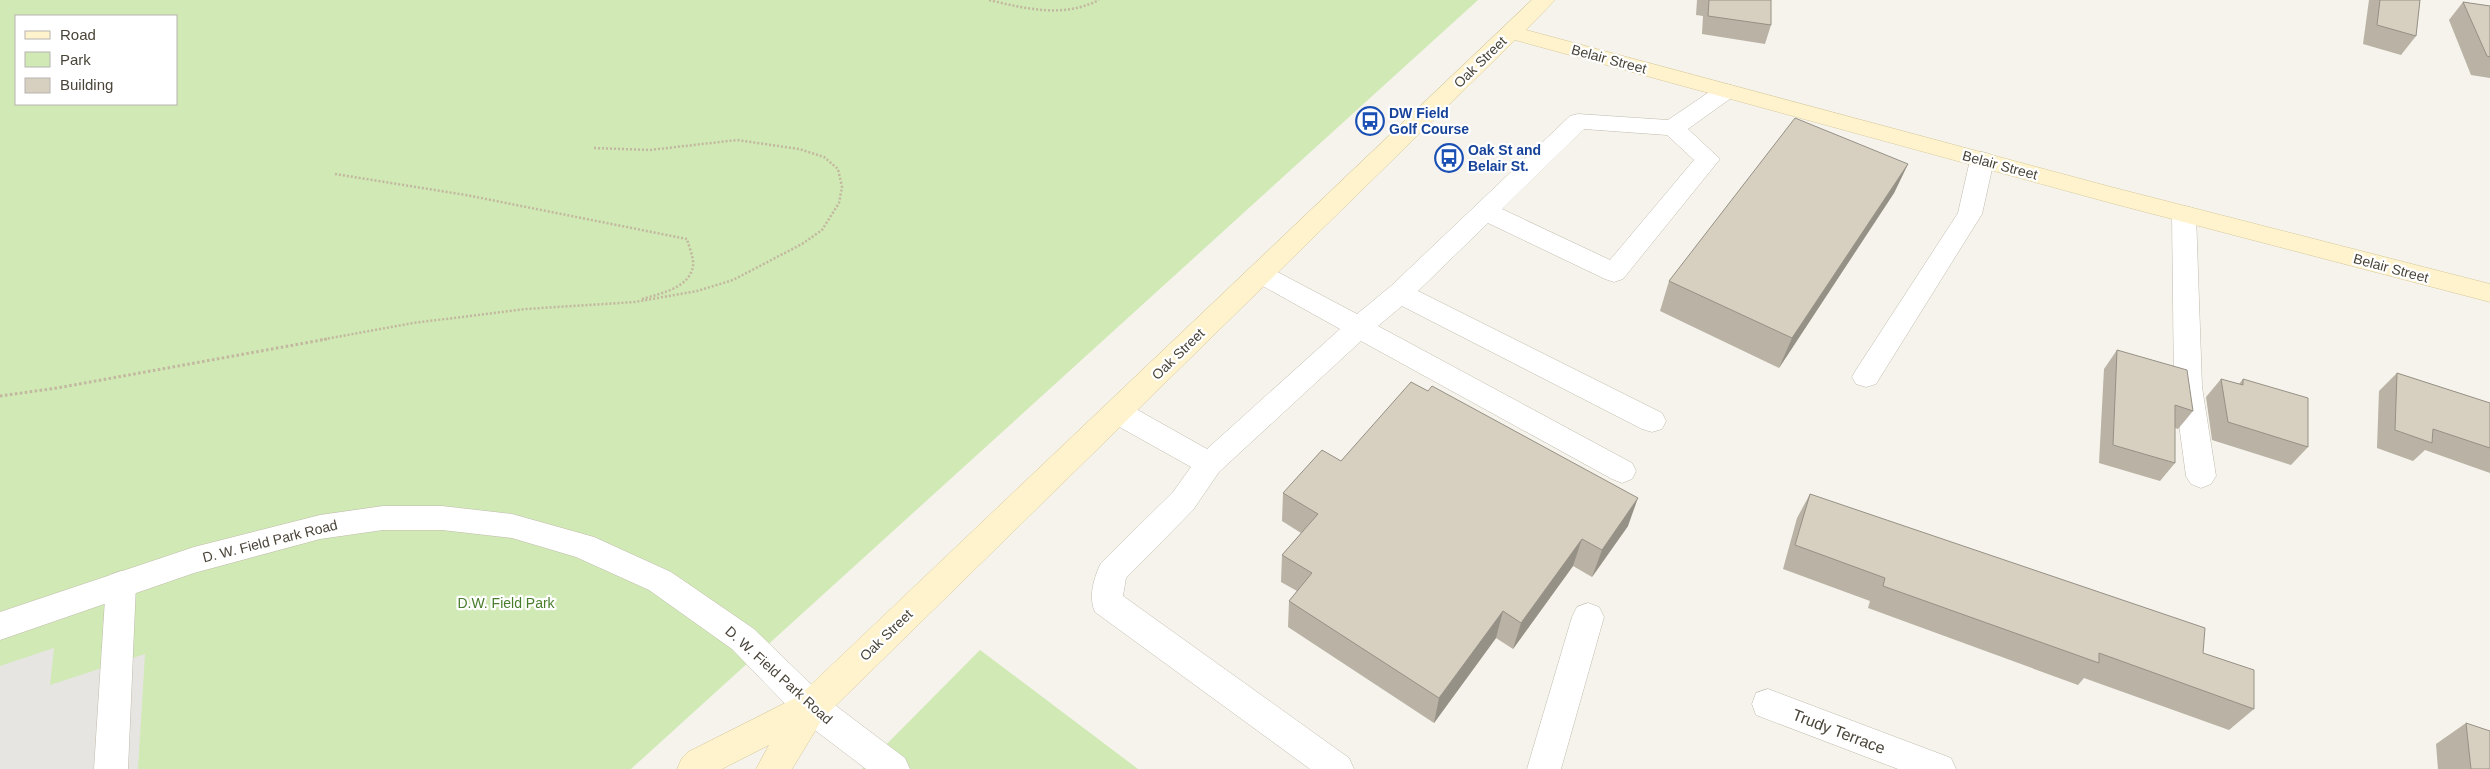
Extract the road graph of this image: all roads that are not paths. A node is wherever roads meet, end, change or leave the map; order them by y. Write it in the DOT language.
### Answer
graph roads {
  1 [pos="1544,0"];
  2 [pos="1510,32"];
  3 [pos="1726,91"];
  4 [pos="1673,128"];
  5 [pos="1982,160"];
  6 [pos="1485,210"];
  7 [pos="2184,214"];
  8 [pos="1262,274"];
  9 [pos="1400,293"];
  10 [pos="2490,293"];
  11 [pos="1359,327"];
  12 [pos="1866,377"];
  13 [pos="1117,412"];
  14 [pos="1652,421"];
  15 [pos="1209,464"];
  16 [pos="1622,471"];
  17 [pos="2201,476"];
  18 [pos="121,584"];
  19 [pos="1588,618"];
  20 [pos="0,626"];
  21 [pos="1768,704"];
  22 [pos="811,707"];
  23 [pos="111,769"];
  24 [pos="694,769"];
  25 [pos="773,769"];
  26 [pos="893,769"];
  27 [pos="1337,769"];
  28 [pos="1544,769"];
  29 [pos="1939,769"];
  1 -- 2 [label="main road, Oak Street"];
  2 -- 3 [label="main road, Belair Street"];
  2 -- 8 [label="main road, Oak Street"];
  3 -- 4 [label="street"];
  3 -- 5 [label="main road, Belair Street"];
  4 -- 6 [label="street"];
  4 -- 6 [label="street"];
  5 -- 7 [label="main road, Belair Street"];
  5 -- 12 [label="street"];
  6 -- 9 [label="street"];
  7 -- 10 [label="main road, Belair Street"];
  7 -- 17 [label="street"];
  8 -- 11 [label="street"];
  8 -- 13 [label="main road, Oak Street"];
  9 -- 11 [label="street"];
  9 -- 14 [label="street"];
  11 -- 15 [label="street"];
  11 -- 16 [label="street"];
  13 -- 15 [label="street"];
  13 -- 22 [label="main road, Oak Street"];
  15 -- 27 [label="street"];
  18 -- 20 [label="street, D. W. Field Park Road"];
  18 -- 22 [label="street, D. W. Field Park Road"];
  18 -- 23 [label="street"];
  19 -- 28 [label="street"];
  21 -- 29 [label="street, Trudy Terrace"];
  22 -- 24 [label="main road, Oak Street"];
  22 -- 25 [label="main road, Oak Street"];
  22 -- 26 [label="street, D. W. Field Park Road"];
}
